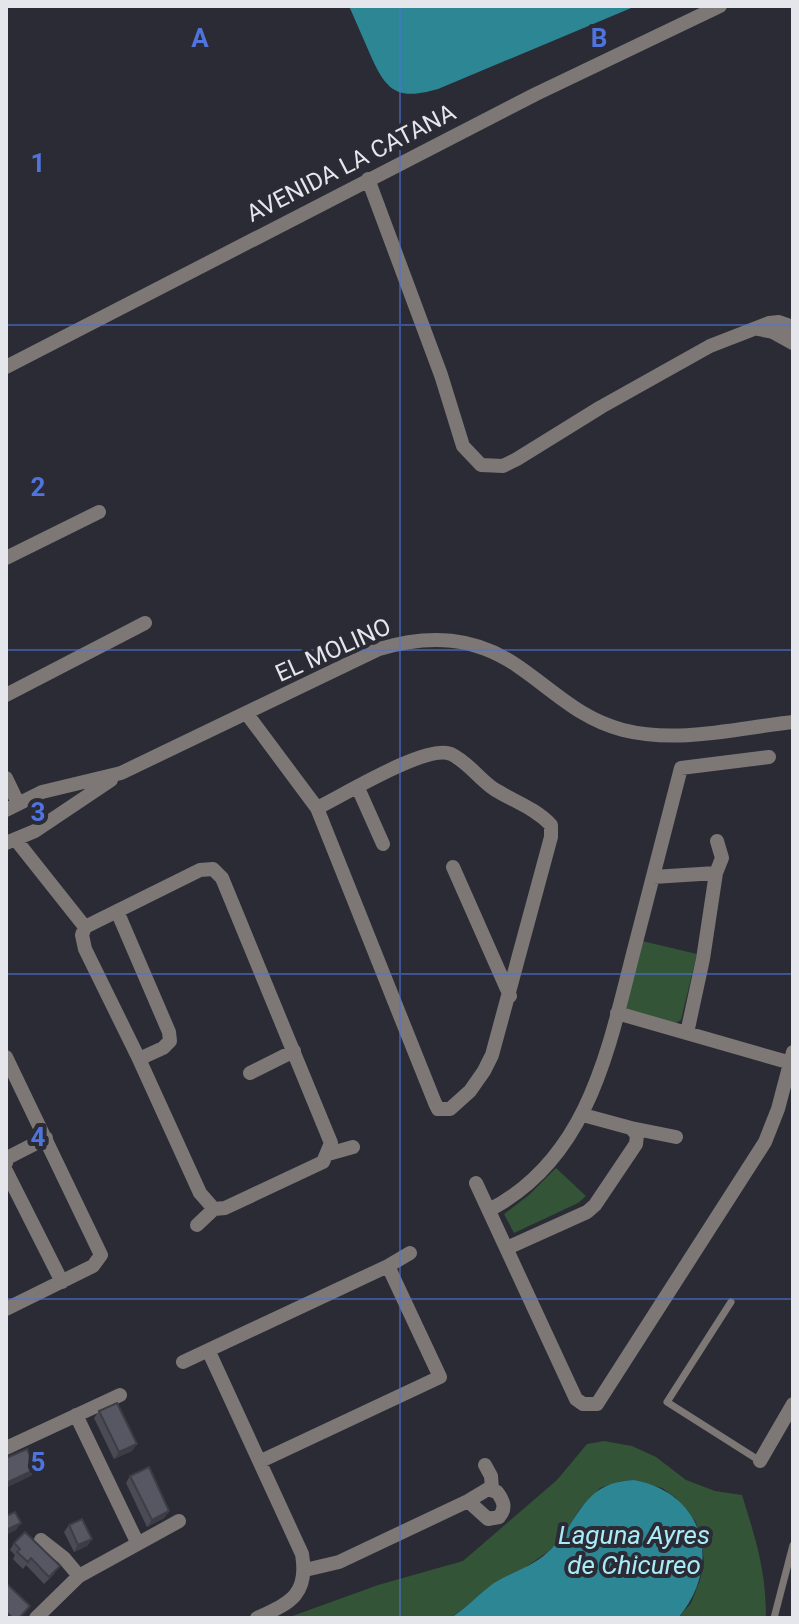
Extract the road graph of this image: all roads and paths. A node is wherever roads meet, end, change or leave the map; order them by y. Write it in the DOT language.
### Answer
graph roads {
  1 [pos="713,8"];
  2 [pos="368,179"];
  3 [pos="793,327"];
  4 [pos="750,329"];
  5 [pos="793,343"];
  6 [pos="6,367"];
  7 [pos="99,512"];
  8 [pos="6,558"];
  9 [pos="145,623"];
  10 [pos="6,695"];
  11 [pos="247,714"];
  12 [pos="792,726"];
  13 [pos="769,757"];
  14 [pos="121,773"];
  15 [pos="6,778"];
  16 [pos="358,788"];
  17 [pos="42,792"];
  18 [pos="12,806"];
  19 [pos="317,808"];
  20 [pos="54,819"];
  21 [pos="717,841"];
  22 [pos="9,842"];
  23 [pos="383,844"];
  24 [pos="453,867"];
  25 [pos="716,873"];
  26 [pos="653,877"];
  27 [pos="117,911"];
  28 [pos="85,927"];
  29 [pos="510,996"];
  30 [pos="617,1013"];
  31 [pos="687,1033"];
  32 [pos="294,1051"];
  33 [pos="6,1057"];
  34 [pos="792,1057"];
  35 [pos="139,1059"];
  36 [pos="250,1073"];
  37 [pos="583,1115"];
  38 [pos="631,1128"];
  39 [pos="676,1137"];
  40 [pos="46,1138"];
  41 [pos="353,1147"];
  42 [pos="328,1154"];
  43 [pos="6,1163"];
  44 [pos="6,1171"];
  45 [pos="476,1183"];
  46 [pos="214,1209"];
  47 [pos="489,1210"];
  48 [pos="197,1225"];
  49 [pos="507,1248"];
  50 [pos="410,1253"];
  51 [pos="388,1266"];
  52 [pos="62,1282"];
  53 [pos="731,1302"];
  54 [pos="6,1309"];
  55 [pos="209,1352"];
  56 [pos="183,1362"];
  57 [pos="120,1395"];
  58 [pos="793,1404"];
  59 [pos="76,1415"];
  60 [pos="6,1448"];
  61 [pos="261,1461"];
  62 [pos="760,1461"];
  63 [pos="485,1465"];
  64 [pos="492,1489"];
  65 [pos="468,1501"];
  66 [pos="179,1521"];
  67 [pos="41,1540"];
  68 [pos="137,1542"];
  69 [pos="793,1545"];
  70 [pos="305,1570"];
  71 [pos="79,1576"];
  72 [pos="36,1618"];
  73 [pos="257,1618"];
  74 [pos="774,1618"];
  1 -- 2 [label="street, AVENIDA LA CATANA"];
  2 -- 4 [label="street"];
  2 -- 6 [label="street, AVENIDA LA CATANA"];
  3 -- 4 [label="street"];
  4 -- 5 [label="street"];
  7 -- 8 [label="street"];
  9 -- 10 [label="street"];
  11 -- 12 [label="street, EL MOLINO"];
  11 -- 14 [label="street, EL MOLINO"];
  11 -- 19 [label="street"];
  13 -- 26 [label="street"];
  14 -- 17 [label="street, EL MOLINO"];
  14 -- 20 [label="street, EL MOLINO"];
  15 -- 18 [label="street"];
  16 -- 19 [label="street"];
  16 -- 23 [label="street"];
  16 -- 29 [label="street"];
  17 -- 18 [label="street, EL MOLINO"];
  17 -- 20 [label="street"];
  19 -- 29 [label="street"];
  20 -- 22 [label="street, EL MOLINO"];
  21 -- 25 [label="street"];
  22 -- 28 [label="street"];
  24 -- 29 [label="street"];
  25 -- 26 [label="street"];
  25 -- 31 [label="street"];
  26 -- 30 [label="street"];
  27 -- 28 [label="street"];
  27 -- 32 [label="street"];
  27 -- 35 [label="street"];
  28 -- 35 [label="street"];
  30 -- 31 [label="street"];
  30 -- 37 [label="street"];
  31 -- 34 [label="street"];
  32 -- 36 [label="street"];
  32 -- 42 [label="street"];
  33 -- 40 [label="street"];
  34 -- 49 [label="street"];
  35 -- 46 [label="street"];
  37 -- 38 [label="street"];
  37 -- 47 [label="street"];
  38 -- 39 [label="street"];
  38 -- 49 [label="street"];
  40 -- 43 [label="street"];
  40 -- 52 [label="street"];
  41 -- 42 [label="street"];
  42 -- 46 [label="street"];
  44 -- 52 [label="street"];
  45 -- 47 [label="street"];
  46 -- 48 [label="street"];
  47 -- 49 [label="street"];
  50 -- 51 [label="street"];
  51 -- 55 [label="street"];
  51 -- 61 [label="street"];
  52 -- 54 [label="street"];
  53 -- 62 [label="lane"];
  55 -- 56 [label="street"];
  55 -- 61 [label="street"];
  57 -- 59 [label="street"];
  58 -- 62 [label="street"];
  59 -- 60 [label="street"];
  59 -- 68 [label="street"];
  61 -- 70 [label="street"];
  63 -- 64 [label="street"];
  64 -- 65 [label="street"];
  64 -- 65 [label="street"];
  65 -- 70 [label="street"];
  66 -- 68 [label="street"];
  67 -- 71 [label="street"];
  68 -- 71 [label="street"];
  69 -- 74 [label="lane"];
  70 -- 73 [label="street"];
  71 -- 72 [label="street"];
}
